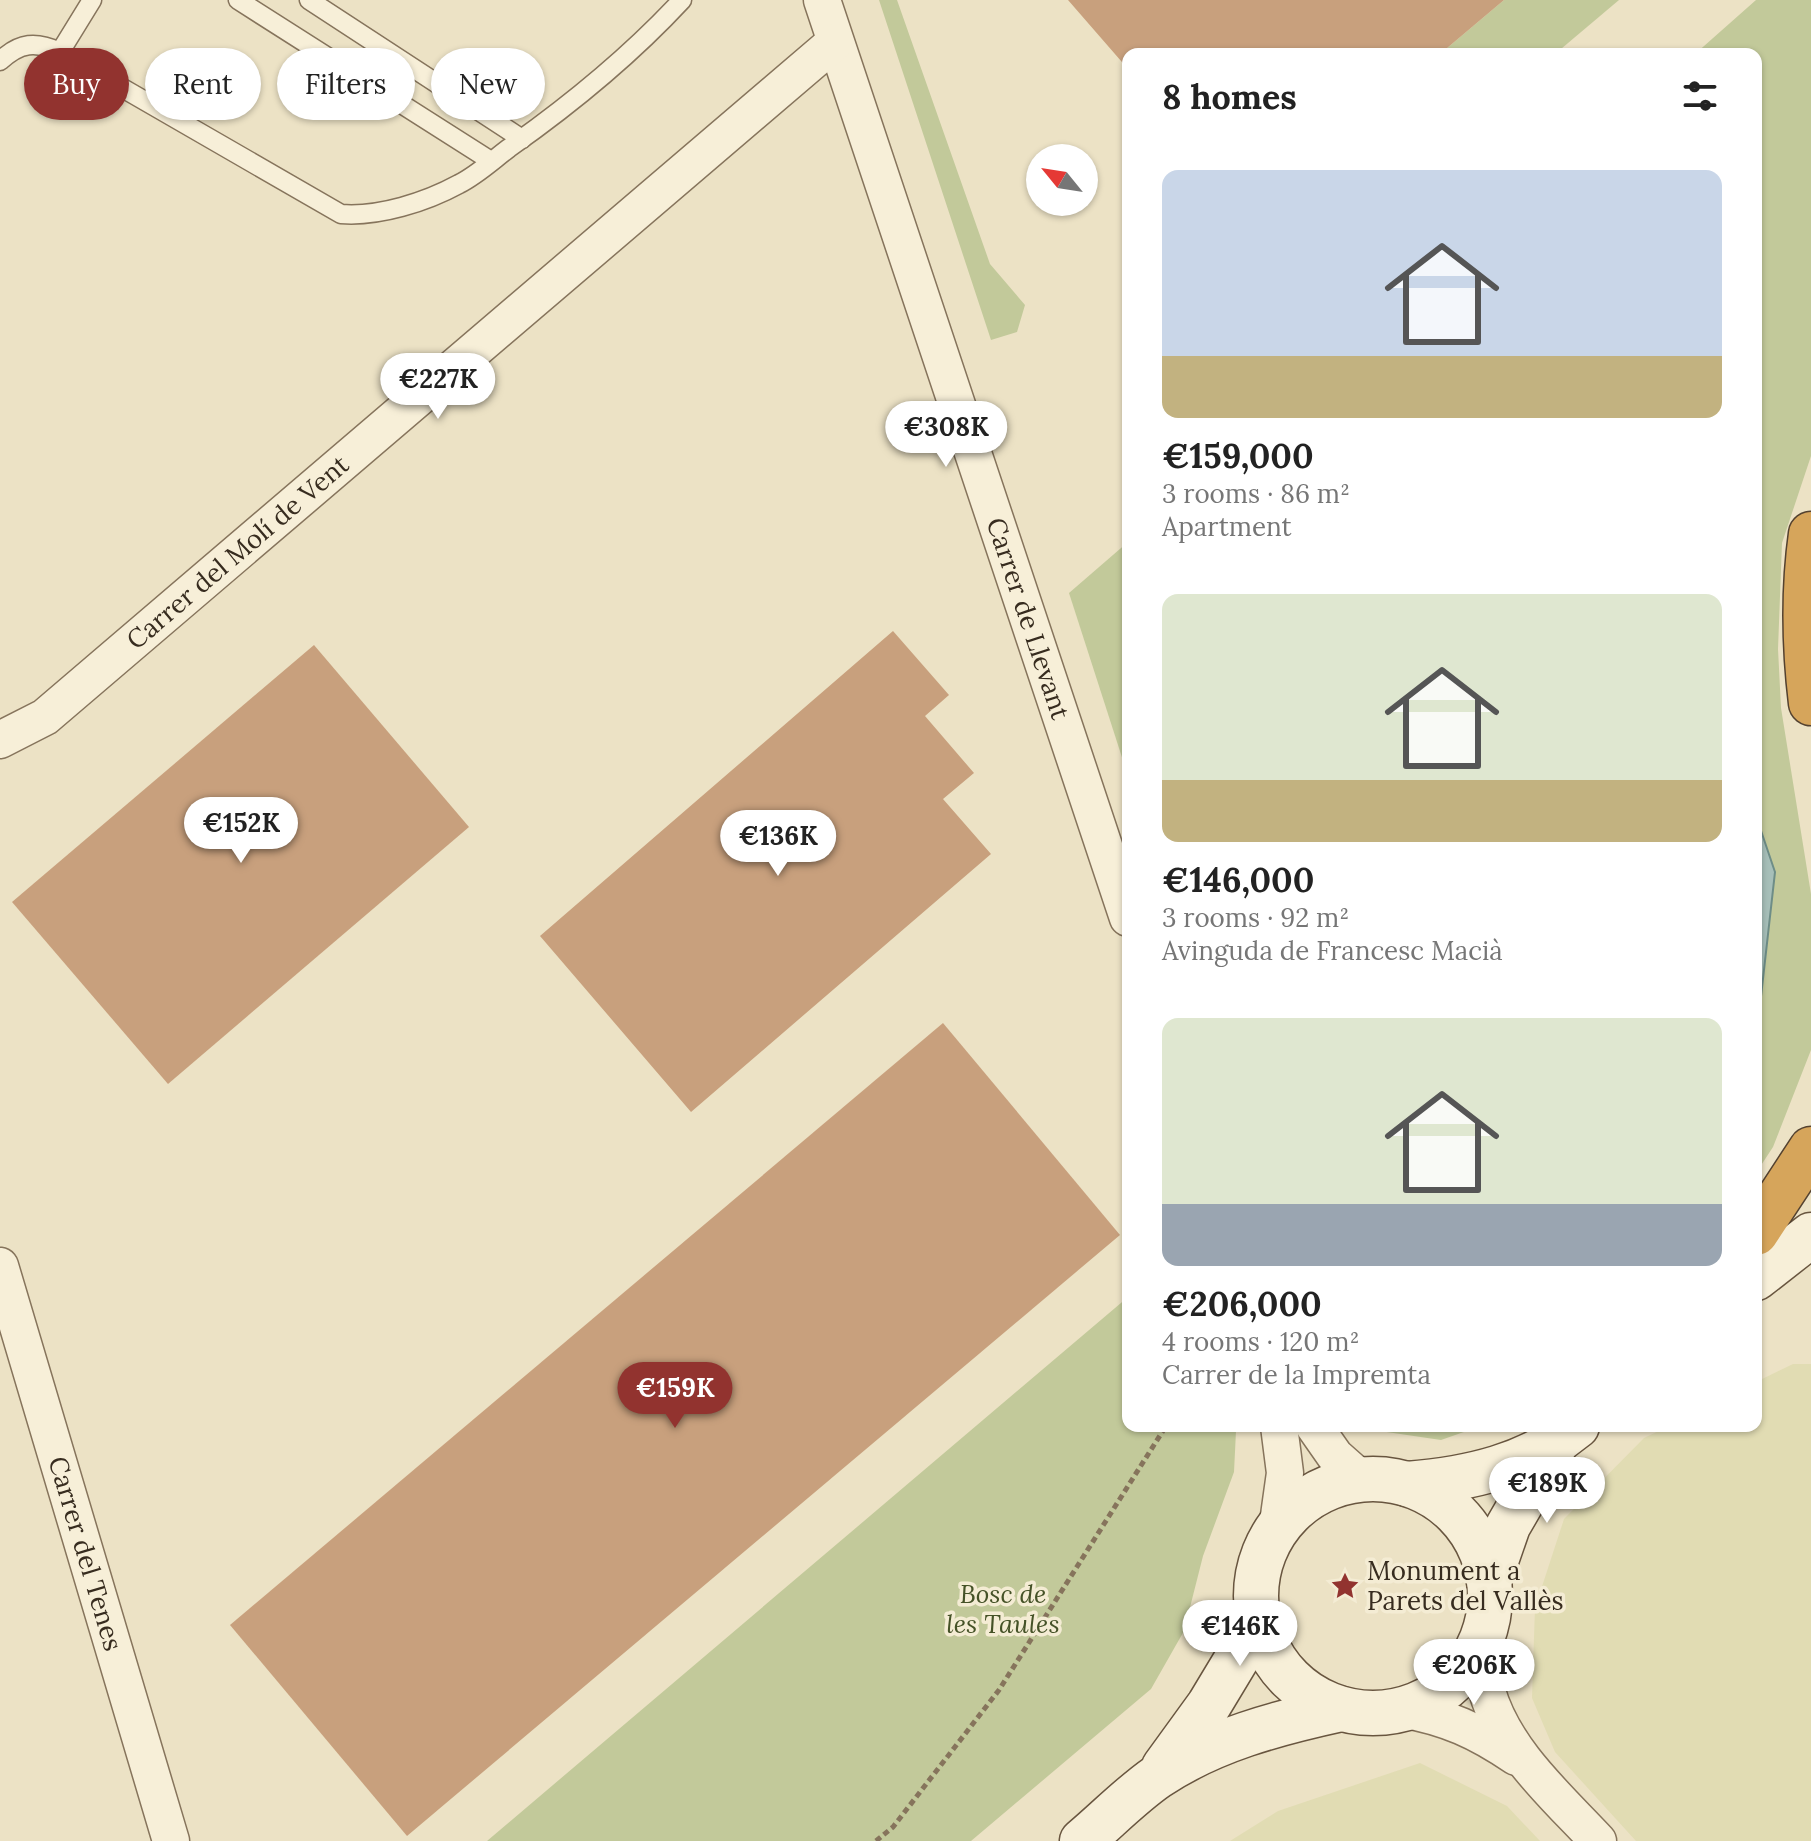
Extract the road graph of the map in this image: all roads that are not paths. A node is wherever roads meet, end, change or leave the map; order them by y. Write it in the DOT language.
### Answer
graph roads {
  1 [pos="92,0"];
  2 [pos="238,0"];
  3 [pos="309,0"];
  4 [pos="682,0"];
  5 [pos="822,0"];
  6 [pos="835,42"];
  7 [pos="52,48"];
  8 [pos="62,48"];
  9 [pos="0,61"];
  10 [pos="129,92"];
  11 [pos="522,139"];
  12 [pos="491,161"];
  13 [pos="1811,534"];
  14 [pos="1811,703"];
  15 [pos="0,740"];
  16 [pos="1122,900"];
  17 [pos="1811,1149"];
  18 [pos="1762,1224"];
  19 [pos="1807,1235"];
  20 [pos="0,1266"];
  21 [pos="1762,1273"];
  22 [pos="1280,1432"];
  23 [pos="1318,1432"];
  24 [pos="1566,1435"];
  25 [pos="1361,1479"];
  26 [pos="1407,1484"];
  27 [pos="1277,1530"];
  28 [pos="1489,1581"];
  29 [pos="1259,1622"];
  30 [pos="1483,1635"];
  31 [pos="1341,1709"];
  32 [pos="1401,1709"];
  33 [pos="1528,1765"];
  34 [pos="1157,1777"];
  35 [pos="171,1841"];
  36 [pos="1082,1841"];
  37 [pos="1598,1841"];
  1 -- 8 [label="lane"];
  2 -- 12 [label="lane"];
  3 -- 11 [label="lane"];
  4 -- 11 [label="lane"];
  5 -- 6 [label="street, Carrer de Llevant"];
  6 -- 15 [label="street, Carrer del Molí de Vent"];
  6 -- 16 [label="street, Carrer de Llevant"];
  7 -- 9 [label="lane"];
  10 -- 12 [label="lane"];
  11 -- 12 [label="lane"];
  13 -- 14 [label="highway"];
  17 -- 18 [label="highway"];
  19 -- 21 [label="street"];
  20 -- 35 [label="street, Carrer del Tenes"];
  22 -- 27 [label="street"];
  23 -- 25 [label="street"];
  24 -- 26 [label="street"];
  24 -- 28 [label="street"];
  25 -- 26 [label="street"];
  25 -- 27 [label="street"];
  26 -- 28 [label="street"];
  27 -- 29 [label="street"];
  28 -- 30 [label="street"];
  29 -- 31 [label="street"];
  29 -- 34 [label="street"];
  30 -- 32 [label="street"];
  30 -- 33 [label="street"];
  31 -- 32 [label="street"];
  31 -- 34 [label="street"];
  32 -- 33 [label="street"];
  33 -- 37 [label="street"];
  34 -- 36 [label="street"];
}
